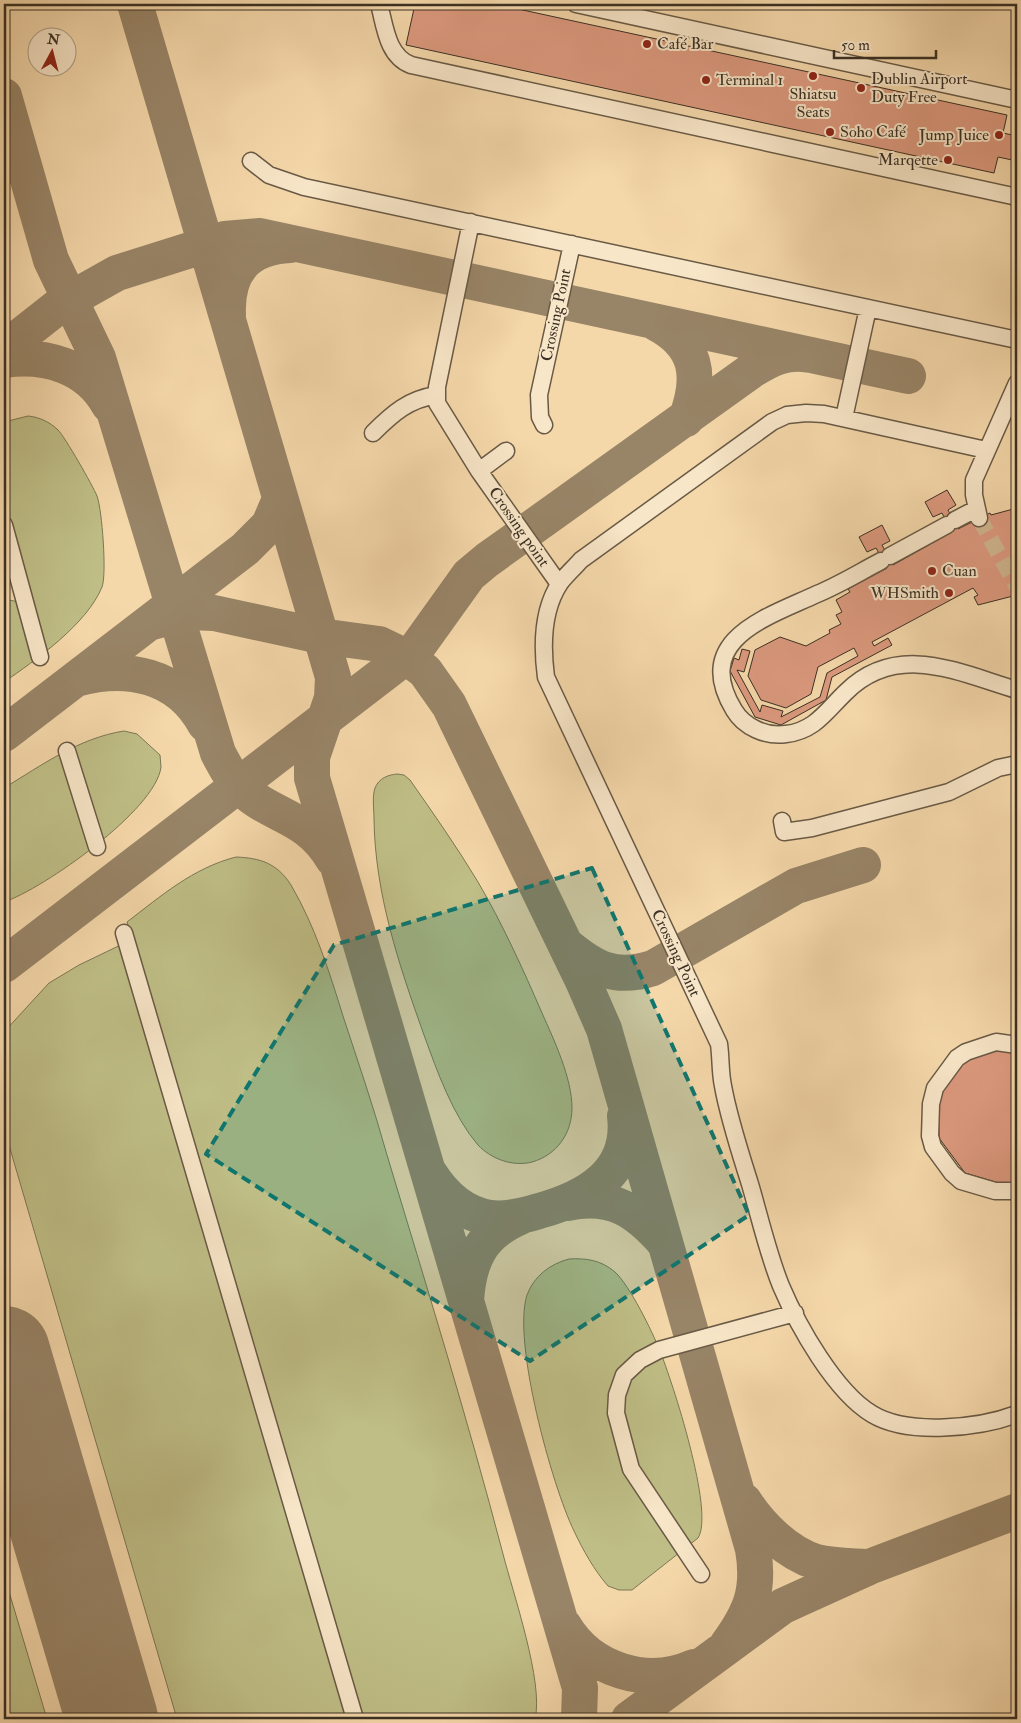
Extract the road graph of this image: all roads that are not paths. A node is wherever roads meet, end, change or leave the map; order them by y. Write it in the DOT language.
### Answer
graph roads {
  1 [pos="379,4"];
  2 [pos="576,4"];
  3 [pos="1017,100"];
  4 [pos="251,161"];
  5 [pos="1017,198"];
  6 [pos="471,222"];
  7 [pos="572,244"];
  8 [pos="868,308"];
  9 [pos="1017,340"];
  10 [pos="1017,383"];
  11 [pos="437,395"];
  12 [pos="844,418"];
  13 [pos="544,425"];
  14 [pos="373,433"];
  15 [pos="986,450"];
  16 [pos="506,451"];
  17 [pos="479,471"];
  18 [pos="4,525"];
  19 [pos="559,584"];
  20 [pos="40,657"];
  21 [pos="1017,690"];
  22 [pos="67,751"];
  23 [pos="1017,764"];
  24 [pos="782,821"];
  25 [pos="97,846"];
  26 [pos="124,933"];
  27 [pos="1017,1045"];
  28 [pos="1017,1191"];
  29 [pos="795,1313"];
  30 [pos="1017,1414"];
  31 [pos="701,1574"];
  32 [pos="355,1719"];
  1 -- 5 [label="lane"];
  2 -- 3 [label="lane"];
  4 -- 6 [label="lane"];
  6 -- 7 [label="lane"];
  6 -- 11 [label="lane"];
  7 -- 8 [label="lane"];
  7 -- 13 [label="lane, Crossing Point"];
  8 -- 9 [label="lane"];
  8 -- 12 [label="lane"];
  10 -- 15 [label="lane"];
  11 -- 14 [label="lane"];
  11 -- 17 [label="lane, Crossing point"];
  12 -- 15 [label="lane"];
  12 -- 19 [label="lane"];
  15 -- 21 [label="lane"];
  16 -- 17 [label="lane"];
  17 -- 19 [label="lane, Crossing point"];
  18 -- 20 [label="lane"];
  19 -- 29 [label="lane, Crossing Point"];
  22 -- 25 [label="lane"];
  23 -- 24 [label="lane"];
  26 -- 32 [label="lane"];
  27 -- 28 [label="lane"];
  29 -- 30 [label="lane"];
  29 -- 31 [label="lane"];
}
